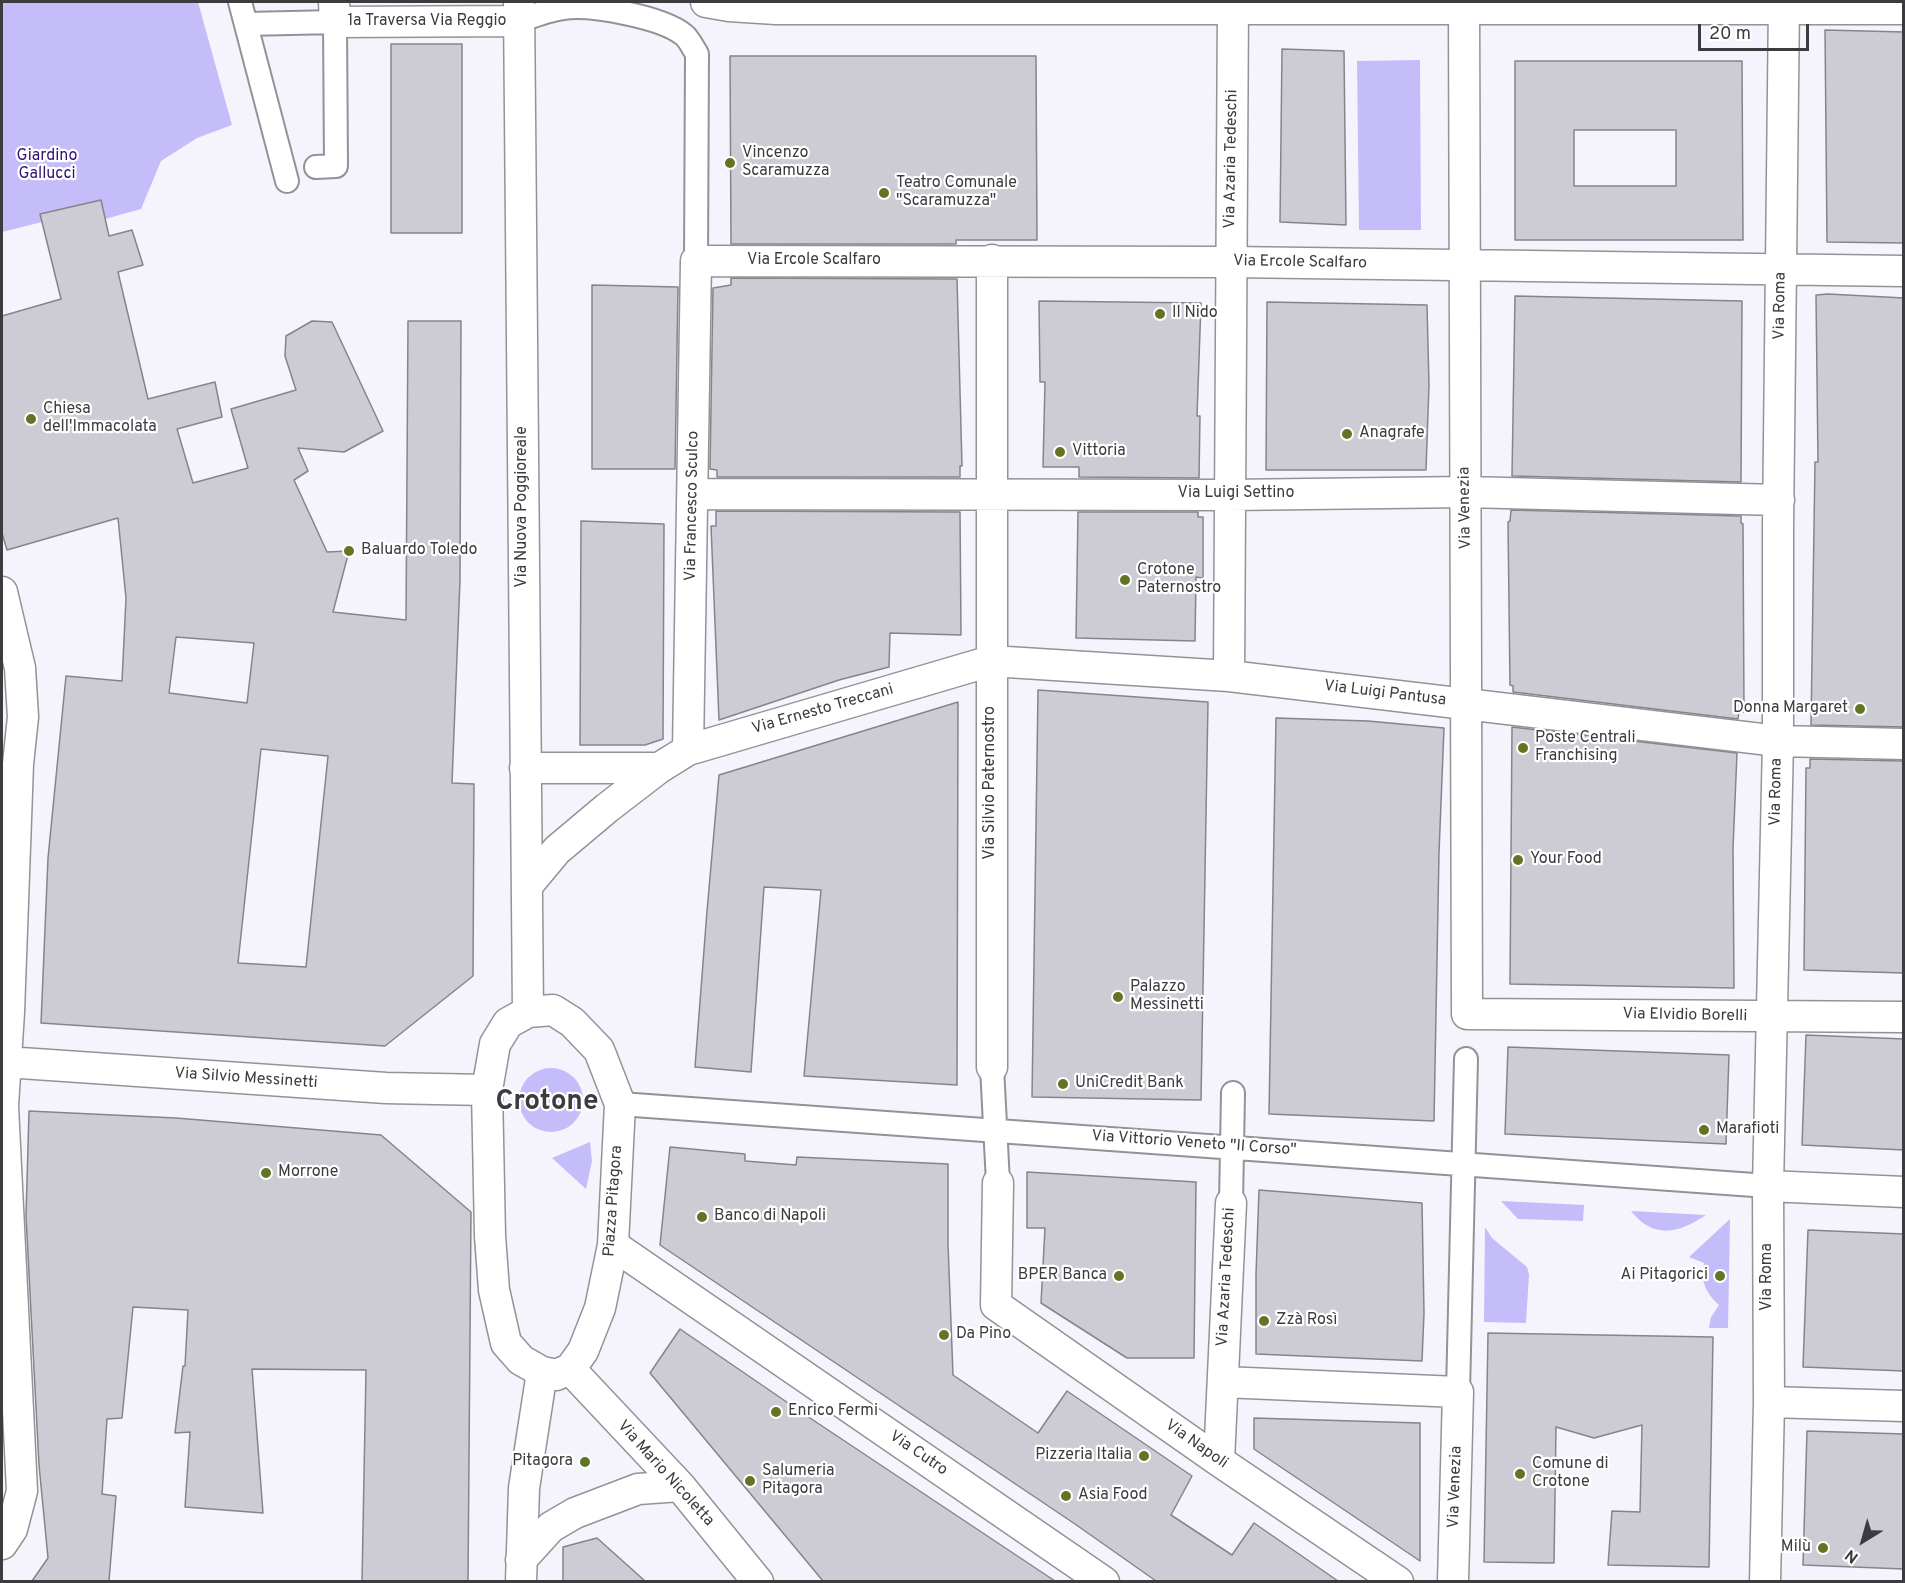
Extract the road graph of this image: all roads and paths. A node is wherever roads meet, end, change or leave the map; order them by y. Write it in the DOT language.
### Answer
graph roads {
  1 [pos="240,2"];
  2 [pos="706,2"];
  3 [pos="996,5"];
  4 [pos="1233,5"];
  5 [pos="1464,5"];
  6 [pos="1784,5"];
  7 [pos="1904,9"];
  8 [pos="519,11"];
  9 [pos="335,12"];
  10 [pos="246,24"];
  11 [pos="316,167"];
  12 [pos="287,181"];
  13 [pos="992,260"];
  14 [pos="696,261"];
  15 [pos="1230,262"];
  16 [pos="1464,265"];
  17 [pos="1782,268"];
  18 [pos="1904,271"];
  19 [pos="1466,492"];
  20 [pos="694,494"];
  21 [pos="991,494"];
  22 [pos="1230,495"];
  23 [pos="1779,500"];
  24 [pos="2,592"];
  25 [pos="991,661"];
  26 [pos="1229,676"];
  27 [pos="1468,704"];
  28 [pos="1779,741"];
  29 [pos="1904,744"];
  30 [pos="688,750"];
  31 [pos="525,768"];
  32 [pos="659,768"];
  33 [pos="526,886"];
  34 [pos="528,1012"];
  35 [pos="1467,1014"];
  36 [pos="1772,1017"];
  37 [pos="1904,1017"];
  38 [pos="1466,1059"];
  39 [pos="6,1062"];
  40 [pos="992,1067"];
  41 [pos="487,1090"];
  42 [pos="1233,1093"];
  43 [pos="620,1104"];
  44 [pos="995,1130"];
  45 [pos="1232,1147"];
  46 [pos="1464,1164"];
  47 [pos="998,1183"];
  48 [pos="1768,1186"];
  49 [pos="1904,1192"];
  50 [pos="1231,1203"];
  51 [pos="613,1245"];
  52 [pos="996,1305"];
  53 [pos="556,1371"];
  54 [pos="1222,1382"];
  55 [pos="1458,1392"];
  56 [pos="1768,1402"];
  57 [pos="1904,1406"];
  58 [pos="1219,1461"];
  59 [pos="680,1486"];
  60 [pos="2,1544"];
  61 [pos="521,1571"];
  62 [pos="758,1581"];
  63 [pos="1104,1581"];
  64 [pos="1398,1581"];
  65 [pos="1453,1581"];
  66 [pos="1766,1581"];
  1 -- 10 [label="street"];
  2 -- 3 [label="street"];
  3 -- 4 [label="street"];
  4 -- 5 [label="street"];
  4 -- 15 [label="street, Via Azaria Tedeschi"];
  5 -- 6 [label="street"];
  5 -- 16 [label="street, Via Venezia"];
  6 -- 7 [label="street"];
  6 -- 17 [label="street, Via Roma"];
  8 -- 9 [label="street, 1a Traversa Via Reggio"];
  8 -- 14 [label="street"];
  8 -- 31 [label="street, Via Nuova Poggioreale"];
  9 -- 10 [label="street"];
  9 -- 11 [label="street"];
  10 -- 12 [label="street"];
  13 -- 14 [label="street, Via Ercole Scalfaro"];
  13 -- 15 [label="street, Via Ercole Scalfaro"];
  13 -- 21 [label="street, Via Silvio Paternostro"];
  14 -- 20 [label="street, Via Francesco Sculco"];
  15 -- 16 [label="street, Via Ercole Scalfaro"];
  15 -- 22 [label="street, Via Azaria Tedeschi"];
  16 -- 17 [label="street, Via Ercole Scalfaro"];
  16 -- 19 [label="street, Via Venezia"];
  17 -- 18 [label="street, Via Ercole Scalfaro"];
  17 -- 23 [label="street, Via Roma"];
  19 -- 22 [label="street, Via Luigi Settino"];
  19 -- 23 [label="street, Via Luigi Settino"];
  19 -- 27 [label="street, Via Venezia"];
  20 -- 21 [label="street, Via Luigi Settino"];
  20 -- 30 [label="street, Via Francesco Sculco"];
  21 -- 22 [label="street, Via Luigi Settino"];
  21 -- 25 [label="street, Via Silvio Paternostro"];
  22 -- 26 [label="street, Via Azaria Tedeschi"];
  23 -- 28 [label="street, Via Roma"];
  24 -- 39 [label="street"];
  25 -- 26 [label="street, Via Luigi Pantusa"];
  25 -- 30 [label="street, Via Ernesto Treccani"];
  25 -- 40 [label="street, Via Silvio Paternostro"];
  26 -- 27 [label="street, Via Luigi Pantusa"];
  27 -- 28 [label="street, Via Luigi Pantusa"];
  27 -- 35 [label="street, Via Venezia"];
  28 -- 29 [label="street, Via Luigi Pantusa"];
  28 -- 36 [label="street, Via Roma"];
  30 -- 32 [label="street, Via Ernesto Treccani"];
  31 -- 32 [label="street"];
  31 -- 33 [label="street, Via Nuova Poggioreale"];
  32 -- 33 [label="street, Via Ernesto Treccani"];
  33 -- 34 [label="street, Via Nuova Poggioreale"];
  34 -- 41 [label="street"];
  34 -- 43 [label="street, Piazza Pitagora"];
  35 -- 36 [label="street, Via Elvidio Borelli"];
  36 -- 37 [label="street, Via Elvidio Borelli"];
  36 -- 48 [label="street, Via Roma"];
  38 -- 46 [label="street"];
  39 -- 41 [label="street, Via Silvio Messinetti"];
  39 -- 60 [label="street"];
  40 -- 44 [label="street, Via Silvio Paternostro"];
  41 -- 53 [label="street"];
  42 -- 45 [label="street, Via Azaria Tedeschi"];
  43 -- 44 [label="street, Via Vittorio Veneto \"Il Corso\""];
  43 -- 51 [label="street, Piazza Pitagora"];
  44 -- 45 [label="street, Via Vittorio Veneto \"Il Corso\""];
  44 -- 47 [label="street, Via Silvio Paternostro"];
  45 -- 46 [label="street, Via Vittorio Veneto \"Il Corso\""];
  45 -- 50 [label="street, Via Azaria Tedeschi"];
  46 -- 48 [label="street, Via Vittorio Veneto \"Il Corso\""];
  46 -- 55 [label="street"];
  47 -- 52 [label="street, Via Silvio Paternostro"];
  48 -- 49 [label="street"];
  48 -- 56 [label="street, Via Roma"];
  50 -- 54 [label="street, Via Azaria Tedeschi"];
  51 -- 53 [label="street, Piazza Pitagora"];
  51 -- 63 [label="street, Via Cutro"];
  52 -- 58 [label="street, Via Napoli"];
  53 -- 59 [label="street, Via Mario Nicoletta"];
  53 -- 61 [label="street"];
  54 -- 55 [label="street"];
  54 -- 58 [label="street, Via Azaria Tedeschi"];
  55 -- 65 [label="street, Via Venezia"];
  56 -- 57 [label="street"];
  56 -- 66 [label="street, Via Roma"];
  58 -- 64 [label="street, Via Napoli"];
  59 -- 61 [label="street"];
  59 -- 62 [label="street, Via Mario Nicoletta"];
}
